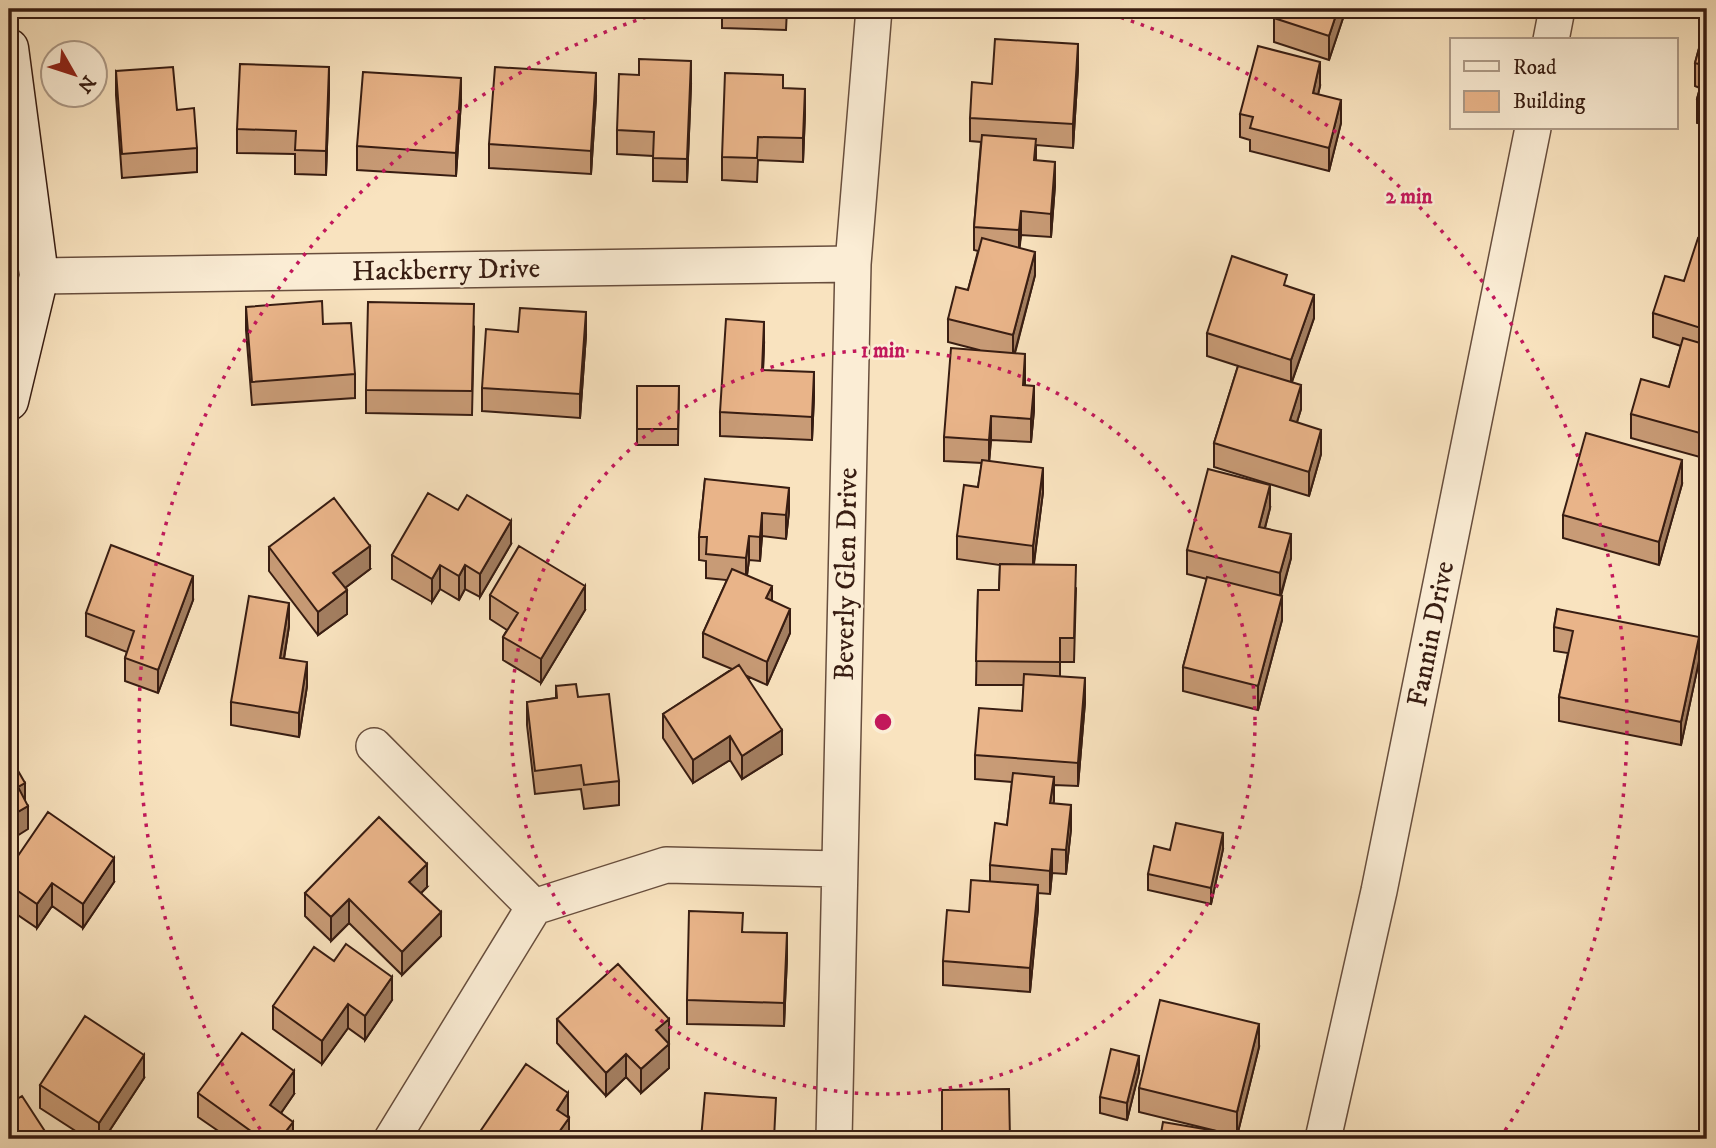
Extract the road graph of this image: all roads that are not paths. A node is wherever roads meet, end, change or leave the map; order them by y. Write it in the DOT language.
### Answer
graph roads {
  1 [pos="873,9"];
  2 [pos="1557,9"];
  3 [pos="1551,38"];
  4 [pos="9,48"];
  5 [pos="1533,130"];
  6 [pos="853,264"];
  7 [pos="39,276"];
  8 [pos="9,401"];
  9 [pos="374,746"];
  10 [pos="839,869"];
  11 [pos="534,906"];
  12 [pos="392,1139"];
  13 [pos="834,1139"];
  14 [pos="1323,1139"];
  1 -- 6 [label="street, Beverly Glen Drive"];
  2 -- 3 [label="street"];
  4 -- 7 [label="street"];
  5 -- 14 [label="street, Fannin Drive"];
  6 -- 7 [label="street, Hackberry Drive"];
  6 -- 10 [label="street, Beverly Glen Drive"];
  7 -- 8 [label="street"];
  9 -- 11 [label="street"];
  10 -- 11 [label="street"];
  10 -- 13 [label="street, Beverly Glen Drive"];
  11 -- 12 [label="street"];
}
